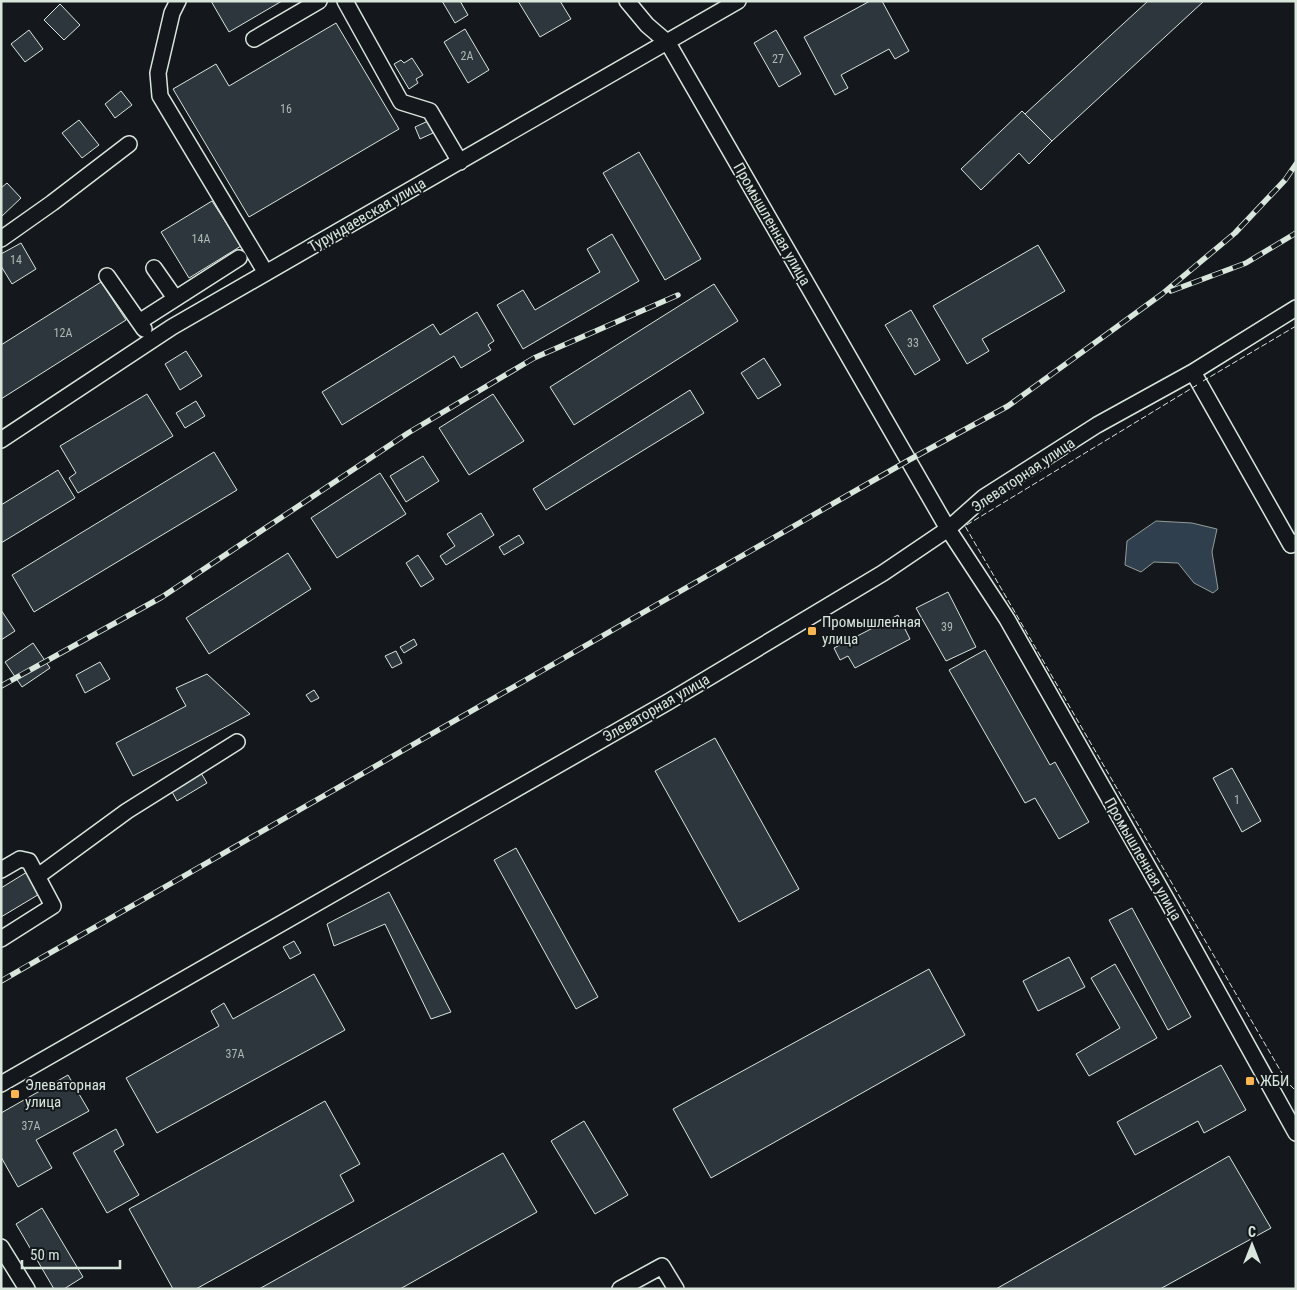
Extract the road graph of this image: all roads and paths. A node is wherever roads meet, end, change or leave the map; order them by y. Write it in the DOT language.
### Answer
graph roads {
  1 [pos="178,1"];
  2 [pos="319,1"];
  3 [pos="345,1"];
  4 [pos="627,1"];
  5 [pos="738,1"];
  6 [pos="254,39"];
  7 [pos="668,43"];
  8 [pos="128,144"];
  9 [pos="460,162"];
  10 [pos="1,239"];
  11 [pos="239,258"];
  12 [pos="154,268"];
  13 [pos="266,273"];
  14 [pos="107,276"];
  15 [pos="175,298"];
  16 [pos="1296,308"];
  17 [pos="139,322"];
  18 [pos="152,340"];
  19 [pos="1194,372"];
  20 [pos="1,440"];
  21 [pos="948,529"];
  22 [pos="1296,542"];
  23 [pos="236,742"];
  24 [pos="1,870"];
  25 [pos="38,876"];
  26 [pos="1,940"];
  27 [pos="1,1084"];
  28 [pos="1296,1133"];
  29 [pos="1,1247"];
  30 [pos="27,1289"];
  31 [pos="620,1289"];
  32 [pos="676,1289"];
  1 -- 13 [label="street"];
  2 -- 6 [label="street"];
  3 -- 9 [label="street"];
  4 -- 7 [label="street, Промышленная улица"];
  5 -- 7 [label="street, Турундаевская улица"];
  7 -- 9 [label="street, Турундаевская улица"];
  7 -- 21 [label="street, Промышленная улица"];
  8 -- 10 [label="street"];
  9 -- 13 [label="street, Турундаевская улица"];
  11 -- 15 [label="street"];
  12 -- 15 [label="street"];
  13 -- 18 [label="street, Турундаевская улица"];
  14 -- 17 [label="street"];
  15 -- 17 [label="street"];
  16 -- 19 [label="street, Элеваторная улица"];
  17 -- 18 [label="street"];
  18 -- 20 [label="street, Турундаевская улица"];
  19 -- 21 [label="street, Элеваторная улица"];
  19 -- 22 [label="street"];
  21 -- 27 [label="street, Элеваторная улица"];
  21 -- 28 [label="street, Промышленная улица"];
  23 -- 25 [label="street"];
  24 -- 25 [label="street"];
  25 -- 26 [label="street"];
  29 -- 30 [label="street"];
  31 -- 32 [label="street"];
}
